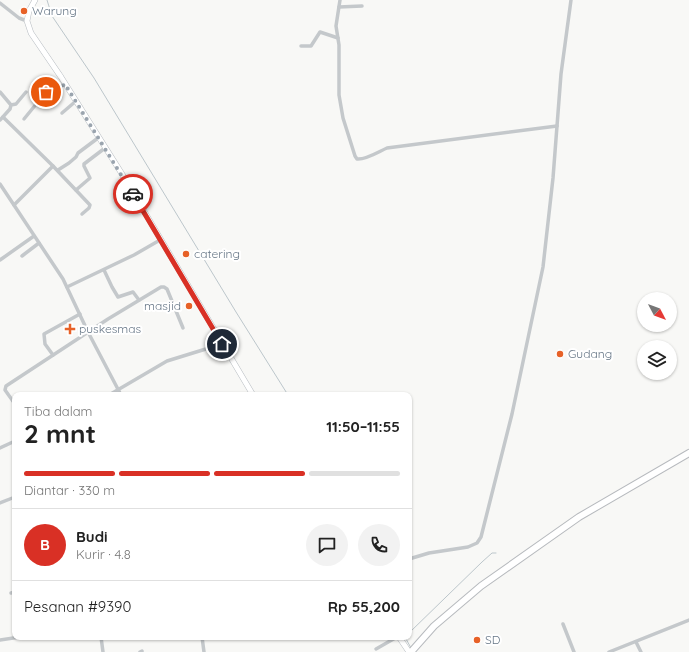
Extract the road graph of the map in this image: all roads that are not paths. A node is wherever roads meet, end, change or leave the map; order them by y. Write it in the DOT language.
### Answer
graph roads {
  1 [pos="35,0"];
  2 [pos="340,0"];
  3 [pos="572,0"];
  4 [pos="0,3"];
  5 [pos="362,6"];
  6 [pos="339,7"];
  7 [pos="27,21"];
  8 [pos="338,38"];
  9 [pos="301,46"];
  10 [pos="65,84"];
  11 [pos="0,92"];
  12 [pos="26,92"];
  13 [pos="76,101"];
  14 [pos="11,105"];
  15 [pos="62,112"];
  16 [pos="1,119"];
  17 [pos="24,119"];
  18 [pos="557,126"];
  19 [pos="98,138"];
  20 [pos="105,148"];
  21 [pos="53,166"];
  22 [pos="58,170"];
  23 [pos="0,184"];
  24 [pos="76,190"];
  25 [pos="14,205"];
  26 [pos="82,214"];
  27 [pos="34,236"];
  28 [pos="160,240"];
  29 [pos="39,243"];
  30 [pos="22,256"];
  31 [pos="0,260"];
  32 [pos="104,270"];
  33 [pos="67,287"];
  34 [pos="139,300"];
  35 [pos="80,314"];
  36 [pos="183,328"];
  37 [pos="88,332"];
  38 [pos="222,344"];
  39 [pos="53,355"];
  40 [pos="118,390"];
  41 [pos="114,392"];
  42 [pos="251,392"];
  43 [pos="12,400"];
  44 [pos="12,442"];
  45 [pos="0,448"];
  46 [pos="689,453"];
  47 [pos="12,498"];
  48 [pos="0,502"];
  49 [pos="412,558"];
  50 [pos="689,620"];
  51 [pos="563,624"];
  52 [pos="12,638"];
  53 [pos="0,640"];
  54 [pos="101,640"];
  55 [pos="202,640"];
  56 [pos="392,640"];
  57 [pos="400,640"];
  58 [pos="636,642"];
  59 [pos="376,649"];
  60 [pos="103,652"];
  61 [pos="204,652"];
  62 [pos="410,652"];
  63 [pos="574,652"];
  64 [pos="609,652"];
  65 [pos="641,652"];
  1 -- 7 [label="street"];
  2 -- 6 [label="street"];
  3 -- 18 [label="street"];
  4 -- 7 [label="street"];
  5 -- 6 [label="street"];
  6 -- 8 [label="street"];
  7 -- 10 [label="street"];
  8 -- 9 [label="street"];
  8 -- 18 [label="street"];
  10 -- 13 [label="street"];
  10 -- 17 [label="street"];
  11 -- 14 [label="street"];
  12 -- 14 [label="street"];
  13 -- 15 [label="street"];
  13 -- 19 [label="street"];
  14 -- 16 [label="street"];
  16 -- 21 [label="street"];
  18 -- 49 [label="street"];
  19 -- 20 [label="street"];
  19 -- 22 [label="street"];
  20 -- 24 [label="street"];
  20 -- 28 [label="street"];
  21 -- 22 [label="street"];
  21 -- 25 [label="street"];
  22 -- 24 [label="street"];
  23 -- 25 [label="street"];
  24 -- 26 [label="street"];
  25 -- 27 [label="street"];
  27 -- 29 [label="street"];
  27 -- 31 [label="street"];
  28 -- 32 [label="street"];
  28 -- 38 [label="street"];
  29 -- 30 [label="street"];
  29 -- 33 [label="street"];
  32 -- 33 [label="street"];
  32 -- 34 [label="street"];
  33 -- 35 [label="street"];
  34 -- 36 [label="street"];
  34 -- 37 [label="street"];
  35 -- 37 [label="street"];
  35 -- 39 [label="street"];
  37 -- 39 [label="street"];
  37 -- 40 [label="street"];
  38 -- 40 [label="street"];
  38 -- 42 [label="street"];
  39 -- 43 [label="street"];
  40 -- 41 [label="street"];
  44 -- 45 [label="street"];
  46 -- 62 [label="highway"];
  47 -- 48 [label="street"];
  50 -- 58 [label="street"];
  51 -- 63 [label="street"];
  52 -- 53 [label="street"];
  54 -- 60 [label="street"];
  55 -- 61 [label="street"];
  56 -- 59 [label="street"];
  57 -- 62 [label="street"];
  58 -- 64 [label="street"];
  58 -- 65 [label="street"];
}
